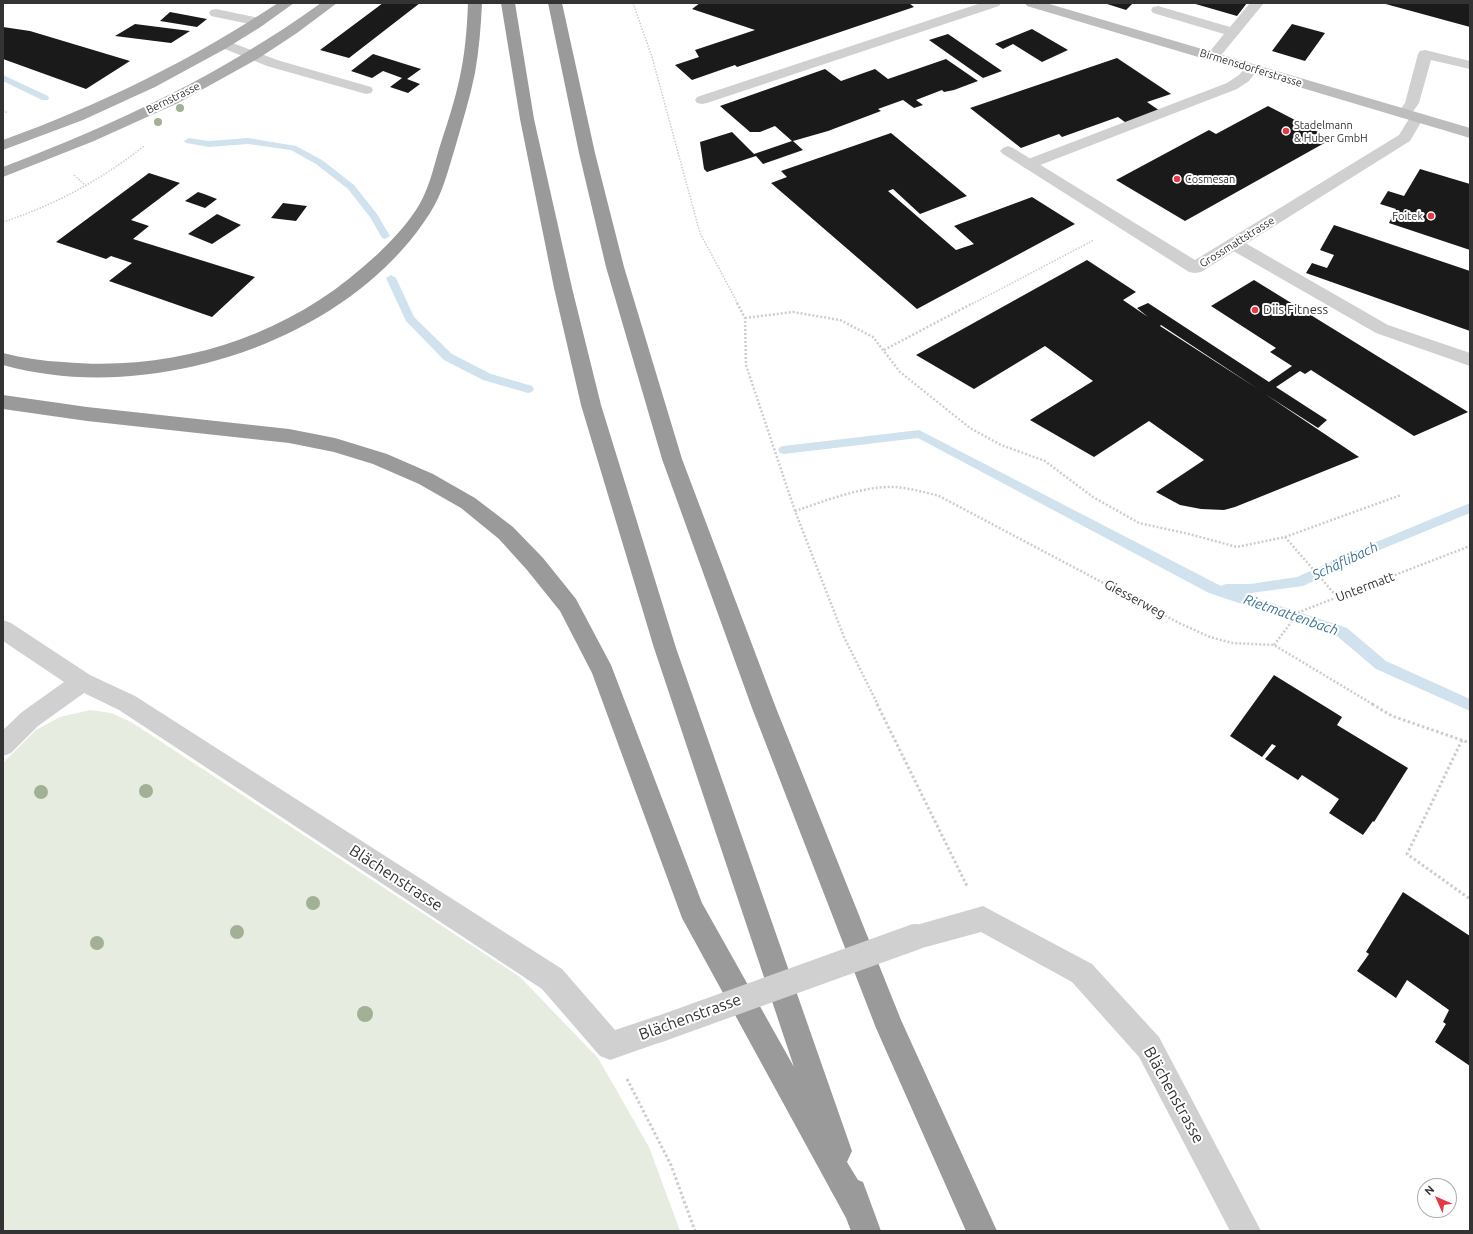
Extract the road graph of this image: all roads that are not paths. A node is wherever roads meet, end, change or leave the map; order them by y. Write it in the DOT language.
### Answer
graph roads {
  1 [pos="287,3"];
  2 [pos="330,3"];
  3 [pos="475,3"];
  4 [pos="508,3"];
  5 [pos="555,3"];
  6 [pos="994,3"];
  7 [pos="1032,3"];
  8 [pos="1257,3"];
  9 [pos="1158,10"];
  10 [pos="216,13"];
  11 [pos="259,22"];
  12 [pos="574,26"];
  13 [pos="1233,32"];
  14 [pos="225,44"];
  15 [pos="252,55"];
  16 [pos="1213,56"];
  17 [pos="1470,65"];
  18 [pos="1252,68"];
  19 [pos="366,90"];
  20 [pos="702,100"];
  21 [pos="1410,115"];
  22 [pos="1470,133"];
  23 [pos="3,145"];
  24 [pos="1008,151"];
  25 [pos="586,153"];
  26 [pos="1029,164"];
  27 [pos="3,172"];
  28 [pos="1234,244"];
  29 [pos="3,359"];
  30 [pos="1470,360"];
  31 [pos="3,402"];
  32 [pos="3,629"];
  33 [pos="82,682"];
  34 [pos="3,746"];
  35 [pos="861,1219"];
  36 [pos="982,1231"];
  37 [pos="1246,1231"];
  1 -- 11 [label="main road, Bernstrasse"];
  2 -- 15 [label="main road, Bernstrasse"];
  3 -- 29 [label="highway"];
  4 -- 35 [label="highway"];
  5 -- 25 [label="highway"];
  6 -- 20 [label="street"];
  7 -- 16 [label="main road, Birmensdorferstrasse"];
  8 -- 13 [label="street"];
  9 -- 13 [label="street"];
  10 -- 11 [label="street"];
  11 -- 14 [label="main road, Bernstrasse"];
  12 -- 25 [label="highway"];
  13 -- 16 [label="street"];
  14 -- 15 [label="street"];
  14 -- 23 [label="main road, Bernstrasse"];
  15 -- 19 [label="street"];
  15 -- 27 [label="main road, Bernstrasse"];
  16 -- 18 [label="main road, Birmensdorferstrasse"];
  17 -- 21 [label="street, Grossmattstrasse"];
  18 -- 21 [label="main road, Birmensdorferstrasse"];
  18 -- 26 [label="street"];
  21 -- 22 [label="main road, Birmensdorferstrasse"];
  21 -- 28 [label="street, Grossmattstrasse"];
  24 -- 26 [label="street, Grossmattstrasse"];
  25 -- 36 [label="highway"];
  26 -- 28 [label="street, Grossmattstrasse"];
  28 -- 30 [label="street"];
  31 -- 35 [label="highway"];
  32 -- 33 [label="street, Blächenstrasse"];
  33 -- 34 [label="street"];
  33 -- 37 [label="street, Blächenstrasse, bridge"];
}
